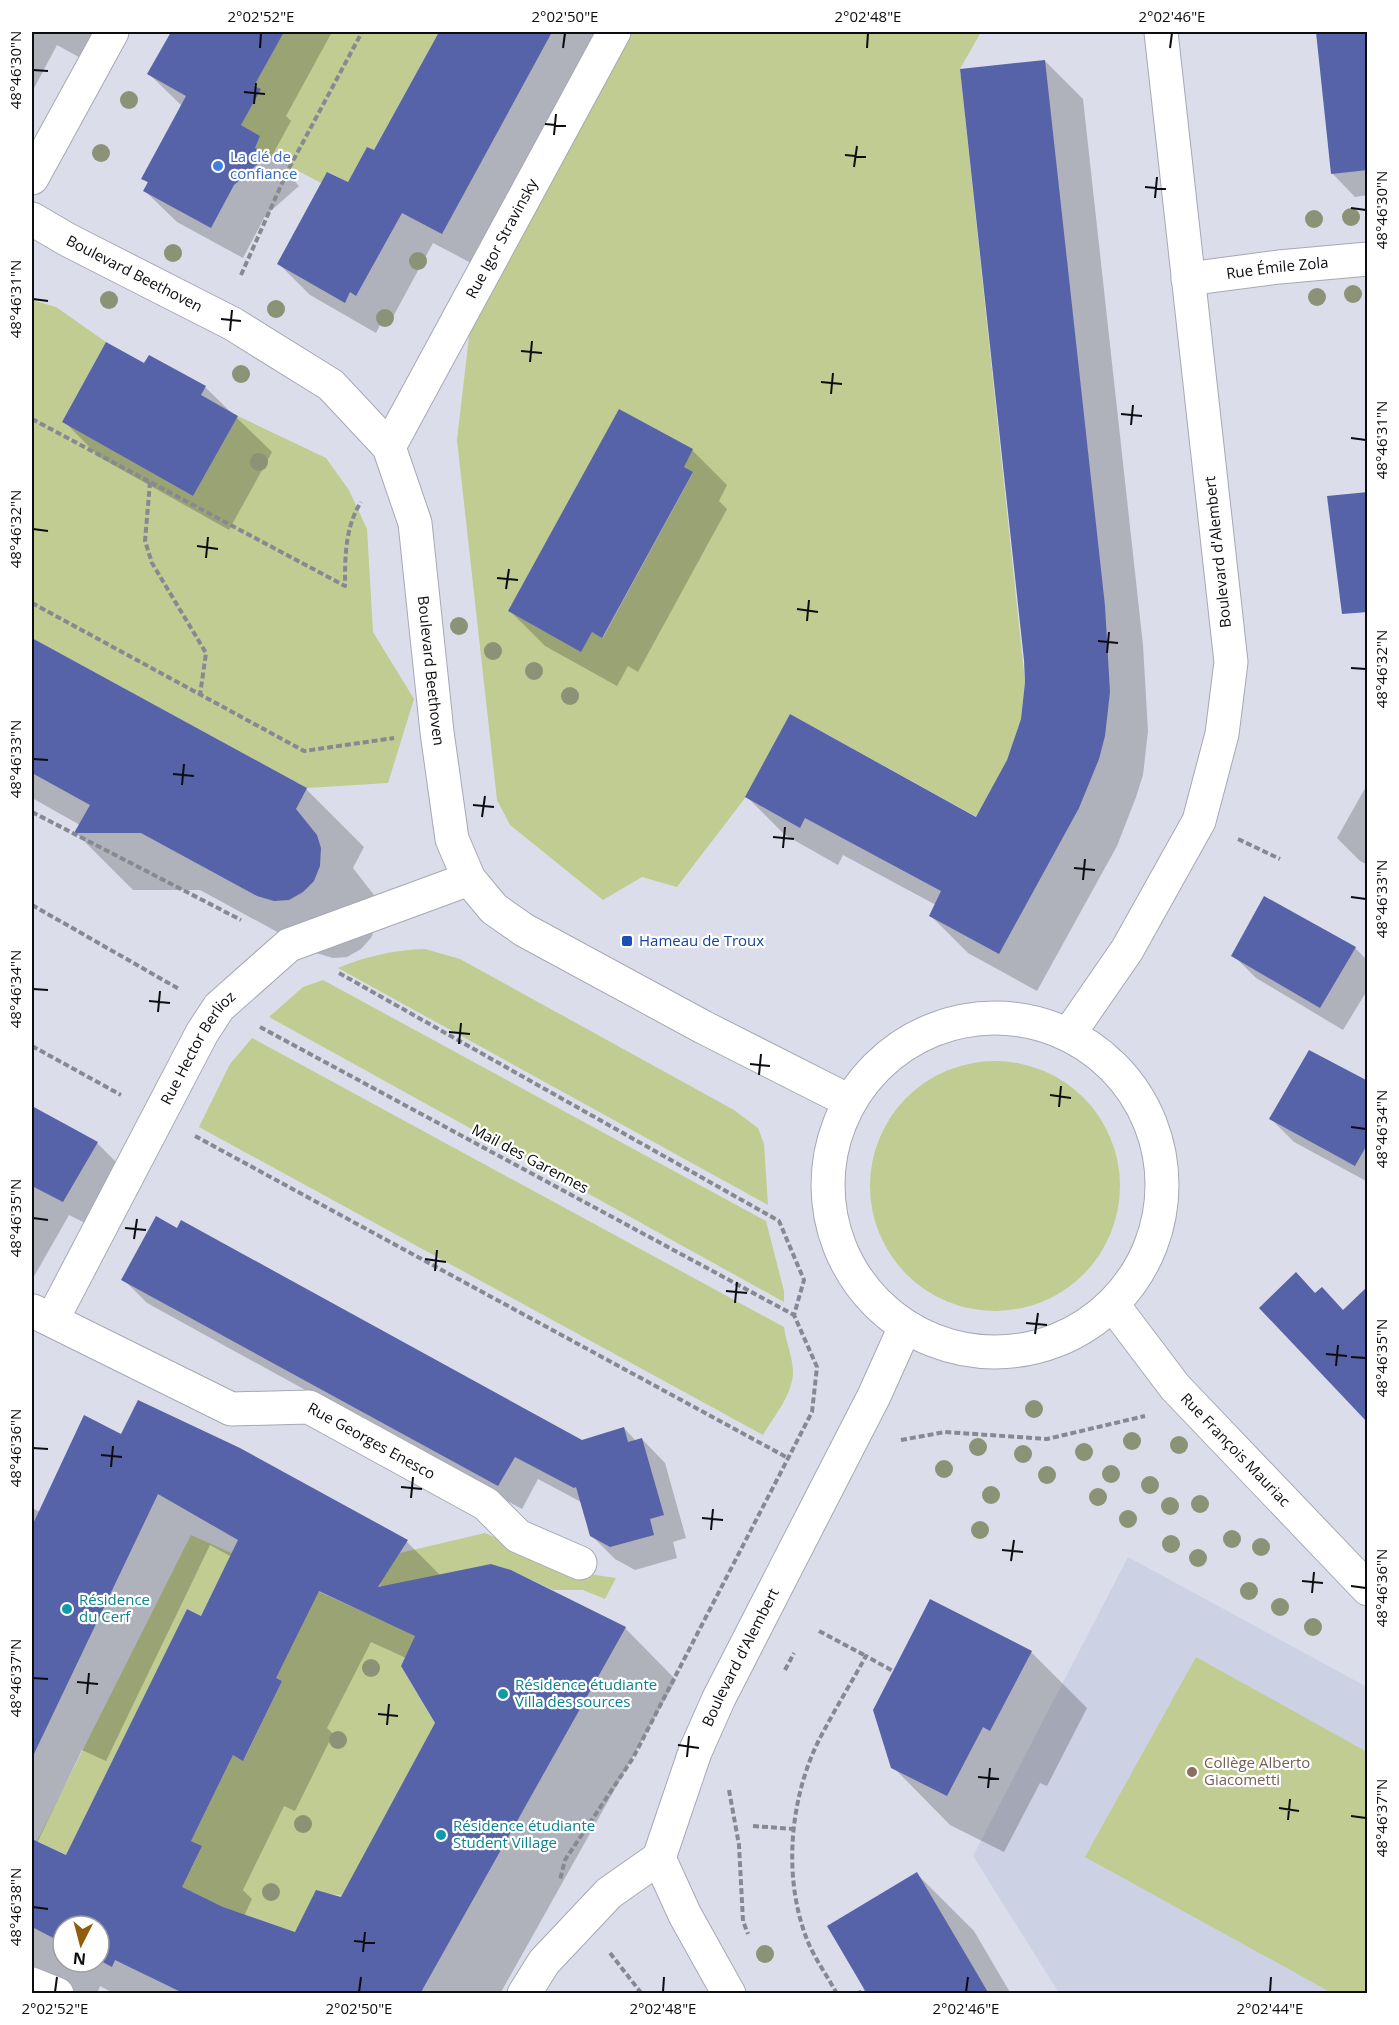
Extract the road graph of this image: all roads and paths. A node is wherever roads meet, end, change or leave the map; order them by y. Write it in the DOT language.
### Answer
graph roads {
  1 [pos="112,32"];
  2 [pos="362,32"];
  3 [pos="614,32"];
  4 [pos="1161,32"];
  5 [pos="32,178"];
  6 [pos="32,219"];
  7 [pos="1368,259"];
  8 [pos="241,275"];
  9 [pos="1188,279"];
  10 [pos="32,419"];
  11 [pos="389,447"];
  12 [pos="150,482"];
  13 [pos="362,500"];
  14 [pos="32,603"];
  15 [pos="200,695"];
  16 [pos="404,736"];
  17 [pos="32,812"];
  18 [pos="470,879"];
  19 [pos="32,905"];
  20 [pos="241,920"];
  21 [pos="339,973"];
  22 [pos="182,991"];
  23 [pos="255,1024"];
  24 [pos="1068,1034"];
  25 [pos="32,1046"];
  26 [pos="127,1098"];
  27 [pos="849,1101"];
  28 [pos="189,1133"];
  29 [pos="1113,1305"];
  30 [pos="42,1315"];
  31 [pos="794,1315"];
  32 [pos="905,1327"];
  33 [pos="1175,1387"];
  34 [pos="896,1450"];
  35 [pos="788,1458"];
  36 [pos="580,1563"];
  37 [pos="1368,1588"];
  38 [pos="819,1631"];
  39 [pos="794,1652"];
  40 [pos="866,1656"];
  41 [pos="893,1671"];
  42 [pos="784,1672"];
  43 [pos="728,1782"];
  44 [pos="753,1826"];
  45 [pos="794,1829"];
  46 [pos="659,1858"];
  47 [pos="559,1884"];
  48 [pos="748,1935"];
  49 [pos="608,1950"];
  50 [pos="32,1984"];
  51 [pos="865,1990"];
  52 [pos="57,1994"];
  53 [pos="524,1994"];
  54 [pos="642,1994"];
  55 [pos="729,1994"];
  56 [pos="837,1994"];
  57 [pos="856,1994"];
  1 -- 5 [label="street"];
  2 -- 8 [label="path"];
  3 -- 11 [label="street, Rue Igor Stravinsky"];
  4 -- 9 [label="street, Boulevard d'Alembert"];
  6 -- 11 [label="street, Boulevard Beethoven"];
  7 -- 9 [label="street, Rue Émile Zola"];
  9 -- 24 [label="street, Boulevard d'Alembert"];
  10 -- 12 [label="path"];
  11 -- 18 [label="street, Boulevard Beethoven"];
  12 -- 13 [label="path"];
  12 -- 15 [label="path"];
  14 -- 15 [label="path"];
  15 -- 16 [label="path"];
  17 -- 20 [label="path"];
  18 -- 27 [label="street, Boulevard Beethoven"];
  18 -- 30 [label="street, Rue Hector Berlioz"];
  19 -- 22 [label="path"];
  21 -- 31 [label="path"];
  23 -- 31 [label="path, Mail des Garennes"];
  24 -- 27 [label="street"];
  24 -- 29 [label="street"];
  25 -- 26 [label="path"];
  27 -- 32 [label="street"];
  28 -- 35 [label="path"];
  29 -- 32 [label="street"];
  29 -- 33 [label="street, Rue François Mauriac"];
  30 -- 36 [label="street, Rue Georges Enesco"];
  31 -- 35 [label="path"];
  32 -- 46 [label="street, Boulevard d'Alembert"];
  33 -- 34 [label="path"];
  33 -- 37 [label="street, Rue François Mauriac"];
  35 -- 47 [label="path"];
  38 -- 40 [label="path"];
  39 -- 42 [label="path"];
  40 -- 41 [label="path"];
  40 -- 45 [label="path"];
  43 -- 48 [label="path"];
  44 -- 45 [label="path"];
  45 -- 56 [label="path"];
  46 -- 53 [label="street"];
  46 -- 55 [label="street"];
  49 -- 54 [label="path"];
  50 -- 52 [label="street"];
  51 -- 57 [label="path"];
}
